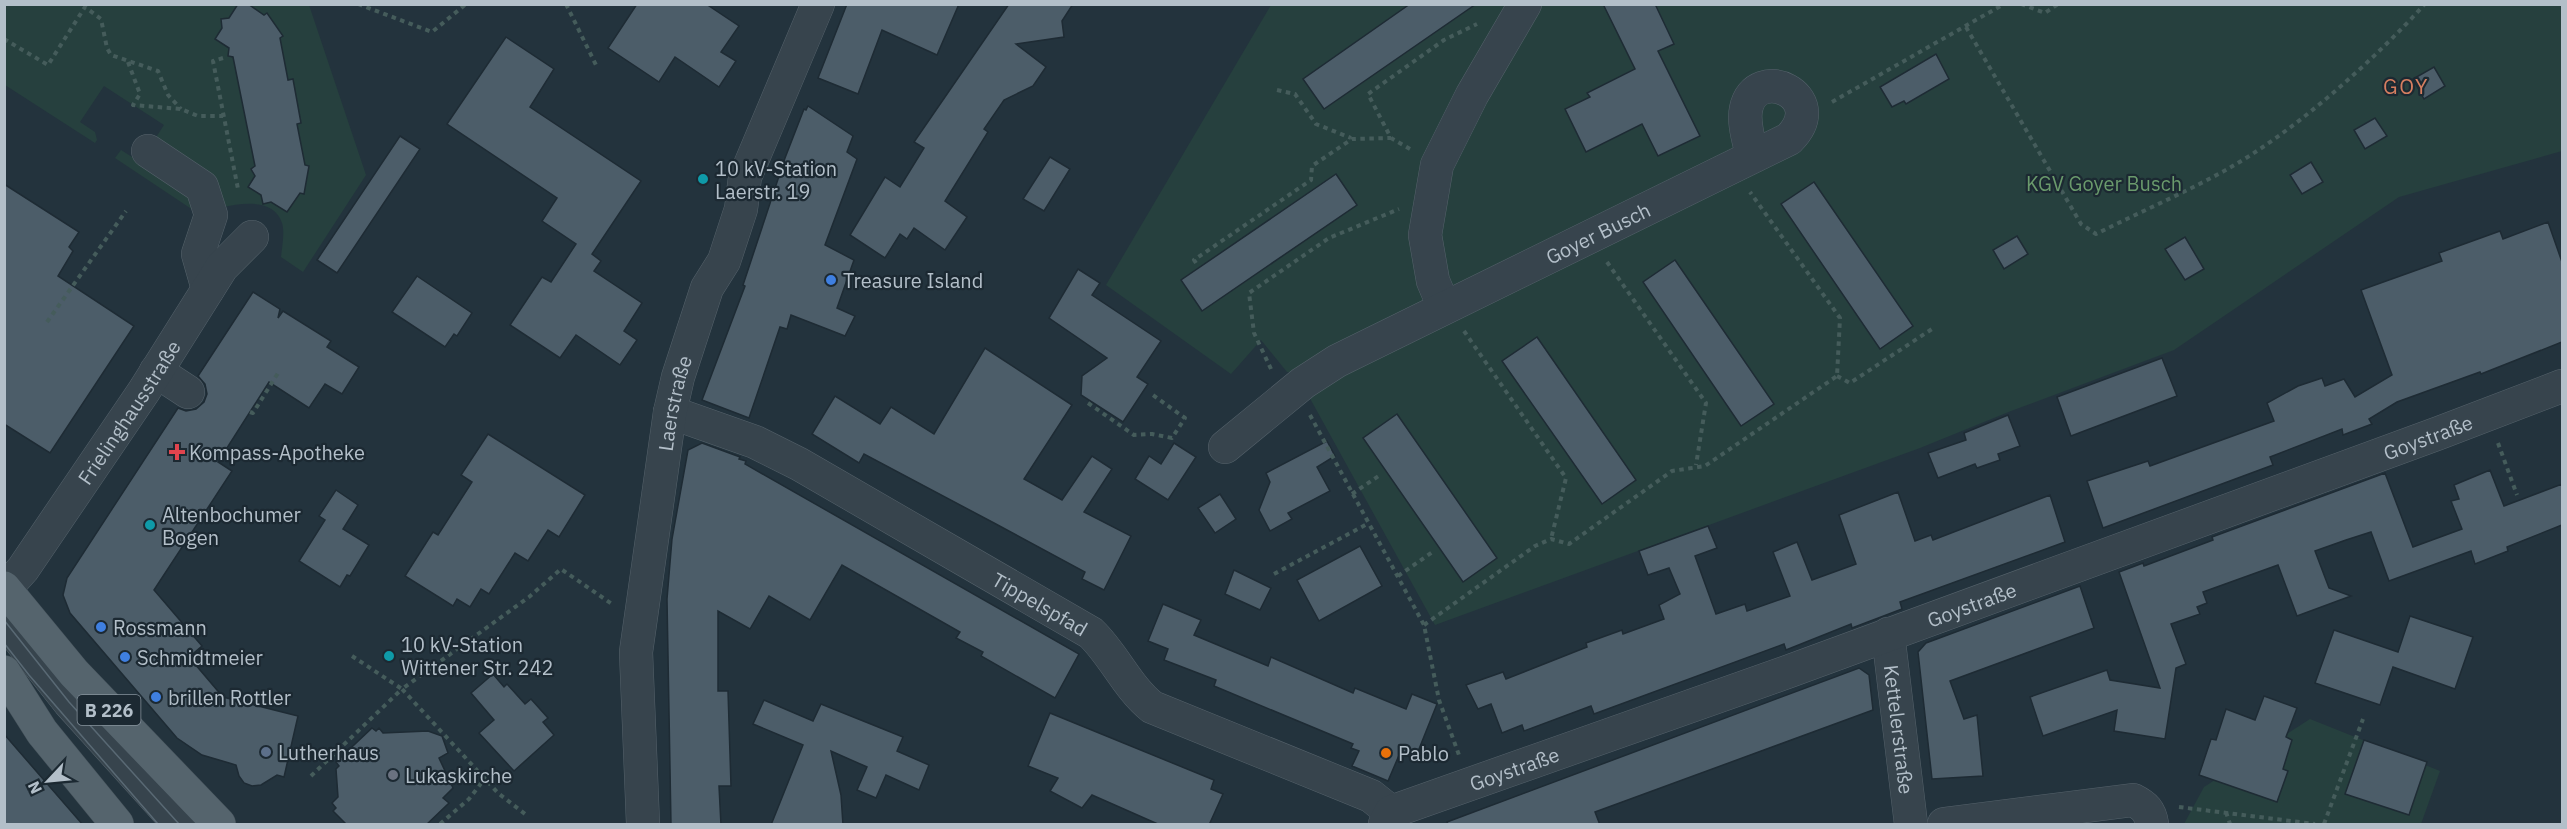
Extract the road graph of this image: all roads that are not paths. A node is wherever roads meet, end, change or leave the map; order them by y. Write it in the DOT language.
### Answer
graph roads {
  1 [pos="818,4"];
  2 [pos="1519,15"];
  3 [pos="148,151"];
  4 [pos="1739,162"];
  5 [pos="252,237"];
  6 [pos="208,289"];
  7 [pos="1444,308"];
  8 [pos="156,371"];
  9 [pos="2562,386"];
  10 [pos="188,392"];
  11 [pos="670,412"];
  12 [pos="1225,447"];
  13 [pos="5,589"];
  14 [pos="4,620"];
  15 [pos="1888,634"];
  16 [pos="4,650"];
  17 [pos="4,672"];
  18 [pos="2090,815"];
  19 [pos="2162,815"];
  20 [pos="1388,818"];
  21 [pos="117,825"];
  22 [pos="158,825"];
  23 [pos="179,825"];
  24 [pos="219,825"];
  25 [pos="643,825"];
  26 [pos="1911,825"];
  27 [pos="1944,825"];
  1 -- 11 [label="street, Laerstraße"];
  2 -- 7 [label="street"];
  3 -- 6 [label="street"];
  4 -- 4 [label="street, Goyer Busch"];
  4 -- 7 [label="street, Goyer Busch"];
  5 -- 6 [label="street, Frielinghausstraße"];
  6 -- 8 [label="street, Frielinghausstraße"];
  7 -- 12 [label="street, Goyer Busch"];
  8 -- 10 [label="street"];
  8 -- 13 [label="street, Frielinghausstraße"];
  9 -- 15 [label="street, Goystraße"];
  11 -- 20 [label="street, Tippelspfad"];
  11 -- 25 [label="street, Laerstraße"];
  13 -- 24 [label="main road, B 226"];
  14 -- 23 [label="street"];
  15 -- 20 [label="street, Goystraße"];
  15 -- 26 [label="street, Kettelerstraße"];
  16 -- 22 [label="street"];
  17 -- 21 [label="main road"];
  18 -- 19 [label="street"];
  18 -- 27 [label="street"];
}
